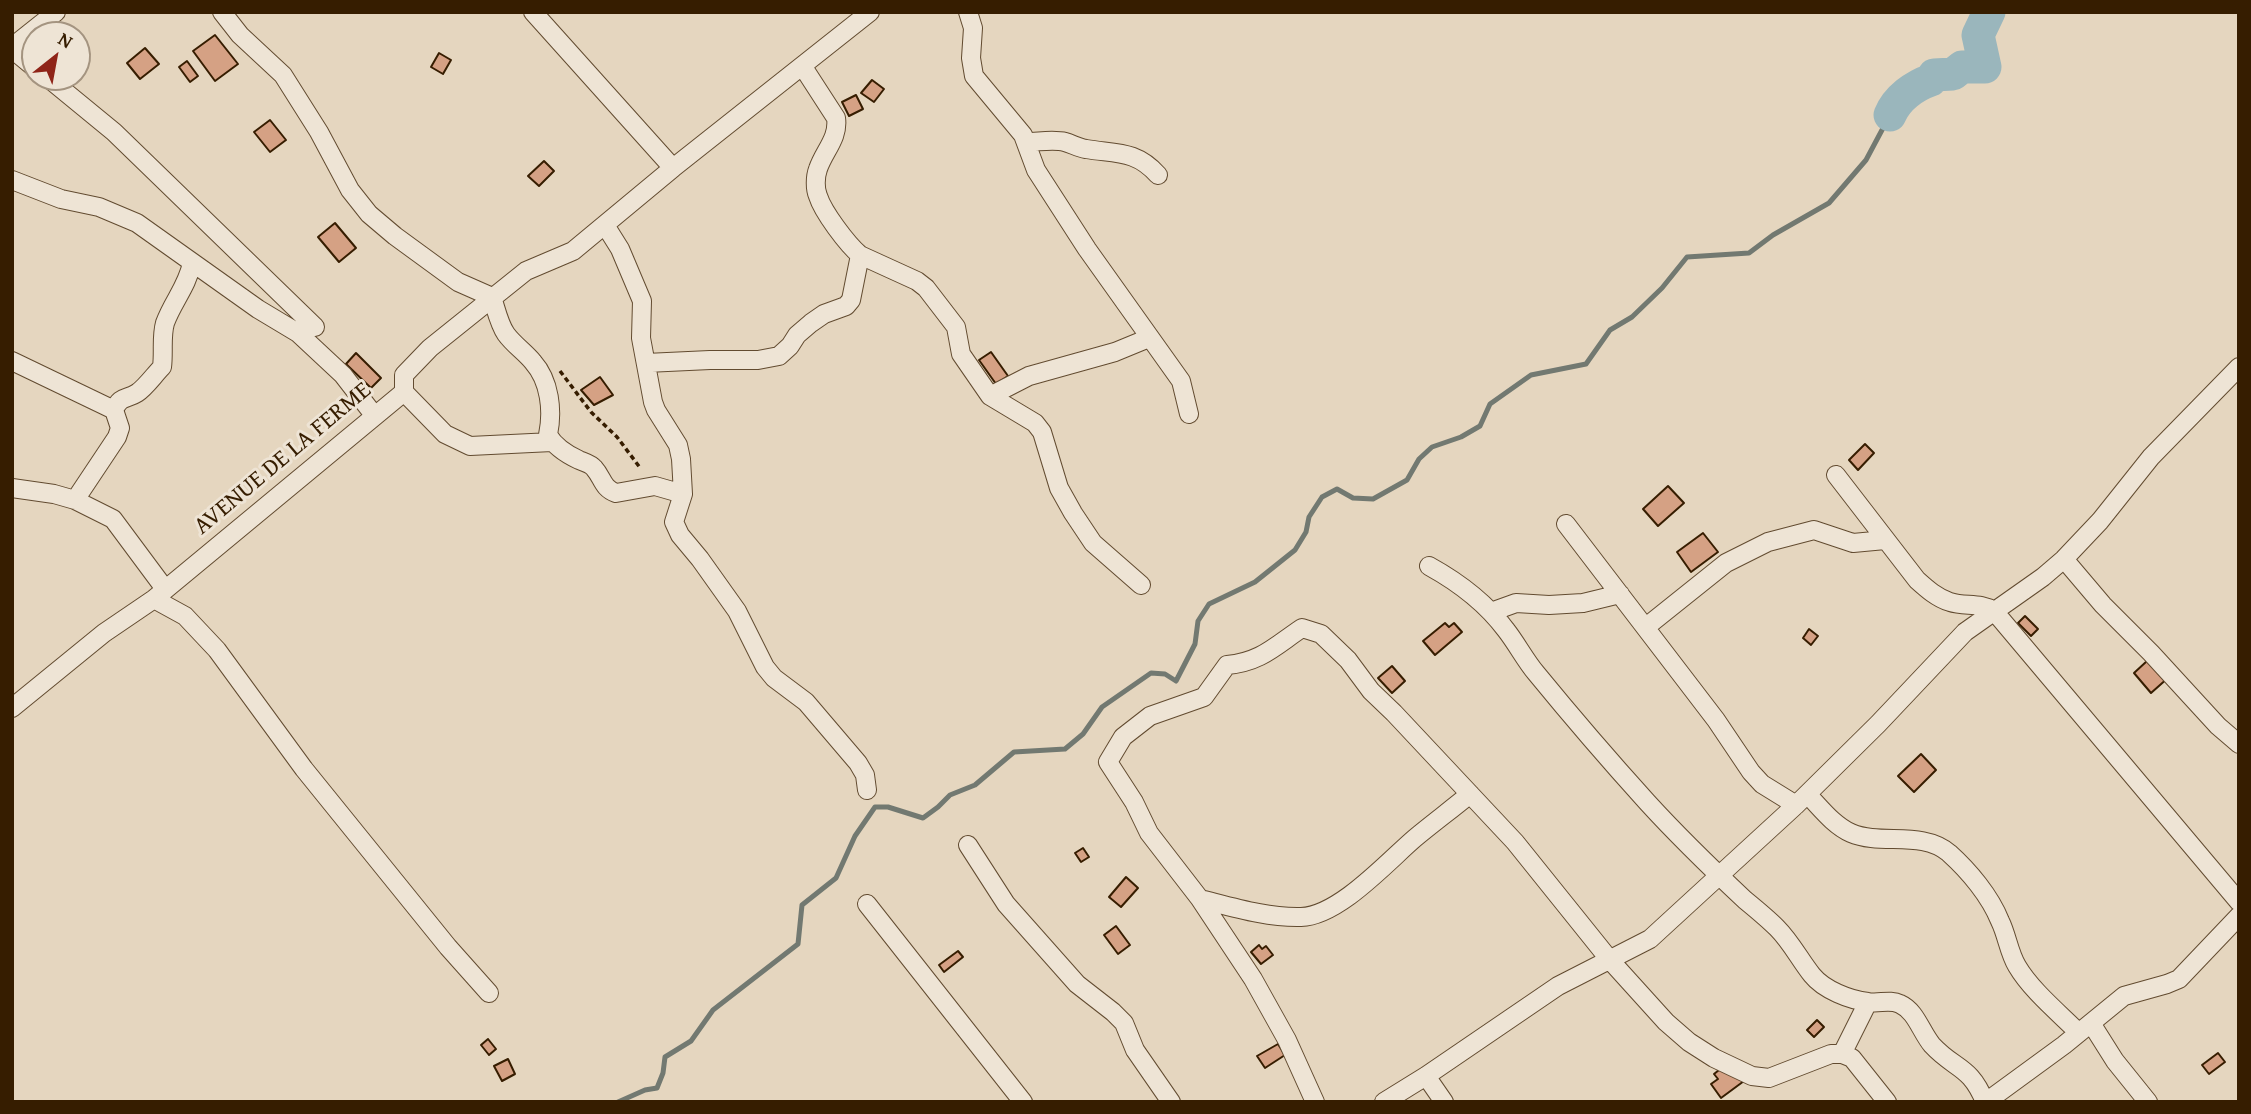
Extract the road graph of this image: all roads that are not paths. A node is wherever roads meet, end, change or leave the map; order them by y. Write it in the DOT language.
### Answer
graph roads {
  1 [pos="57,12"];
  2 [pos="222,12"];
  3 [pos="533,12"];
  4 [pos="870,12"];
  5 [pos="968,12"];
  6 [pos="12,48"];
  7 [pos="803,67"];
  8 [pos="64,91"];
  9 [pos="1026,142"];
  10 [pos="673,168"];
  11 [pos="1158,175"];
  12 [pos="12,180"];
  13 [pos="605,225"];
  14 [pos="860,255"];
  15 [pos="192,262"];
  16 [pos="492,298"];
  17 [pos="315,327"];
  18 [pos="1149,338"];
  19 [pos="12,361"];
  20 [pos="646,363"];
  21 [pos="2239,368"];
  22 [pos="404,392"];
  23 [pos="990,396"];
  24 [pos="114,410"];
  25 [pos="1189,414"];
  26 [pos="374,415"];
  27 [pos="552,442"];
  28 [pos="1836,475"];
  29 [pos="12,488"];
  30 [pos="683,494"];
  31 [pos="75,500"];
  32 [pos="1566,524"];
  33 [pos="1885,540"];
  34 [pos="2064,559"];
  35 [pos="1429,566"];
  36 [pos="1141,585"];
  37 [pos="160,594"];
  38 [pos="1620,594"];
  39 [pos="1994,611"];
  40 [pos="1491,612"];
  41 [pos="1646,627"];
  42 [pos="12,708"];
  43 [pos="2239,744"];
  44 [pos="867,790"];
  45 [pos="1470,794"];
  46 [pos="1802,799"];
  47 [pos="968,845"];
  48 [pos="1719,874"];
  49 [pos="1200,899"];
  50 [pos="2239,902"];
  51 [pos="867,904"];
  52 [pos="2237,921"];
  53 [pos="1609,959"];
  54 [pos="489,993"];
  55 [pos="1868,1002"];
  56 [pos="2085,1028"];
  57 [pos="1842,1054"];
  58 [pos="1426,1076"];
  59 [pos="1023,1102"];
  60 [pos="1171,1102"];
  61 [pos="1315,1102"];
  62 [pos="1384,1102"];
  63 [pos="1444,1102"];
  64 [pos="1886,1102"];
  65 [pos="1986,1102"];
  66 [pos="2148,1102"];
  1 -- 6 [label="street"];
  2 -- 16 [label="street"];
  3 -- 10 [label="street"];
  4 -- 7 [label="street, AVENUE DE LA FERME"];
  5 -- 9 [label="street"];
  7 -- 10 [label="street, AVENUE DE LA FERME"];
  7 -- 14 [label="street"];
  8 -- 17 [label="street"];
  9 -- 11 [label="street"];
  9 -- 18 [label="street"];
  10 -- 13 [label="street, AVENUE DE LA FERME"];
  12 -- 15 [label="street"];
  13 -- 16 [label="street, AVENUE DE LA FERME"];
  13 -- 20 [label="street"];
  14 -- 20 [label="street"];
  14 -- 23 [label="street"];
  15 -- 24 [label="street"];
  15 -- 26 [label="street"];
  16 -- 22 [label="street, AVENUE DE LA FERME"];
  16 -- 27 [label="street"];
  18 -- 23 [label="street"];
  18 -- 25 [label="street"];
  19 -- 24 [label="street"];
  20 -- 30 [label="street"];
  21 -- 34 [label="street"];
  22 -- 26 [label="street, AVENUE DE LA FERME"];
  22 -- 27 [label="street"];
  23 -- 36 [label="street"];
  24 -- 31 [label="street"];
  26 -- 37 [label="street, AVENUE DE LA FERME"];
  27 -- 30 [label="street"];
  28 -- 33 [label="street"];
  29 -- 31 [label="street"];
  30 -- 44 [label="street"];
  31 -- 37 [label="street"];
  32 -- 38 [label="street"];
  33 -- 39 [label="street"];
  33 -- 41 [label="street"];
  34 -- 39 [label="street"];
  34 -- 43 [label="street"];
  35 -- 40 [label="street"];
  37 -- 42 [label="street, AVENUE DE LA FERME"];
  37 -- 54 [label="street"];
  38 -- 40 [label="street"];
  38 -- 41 [label="street"];
  39 -- 46 [label="street"];
  39 -- 50 [label="street"];
  40 -- 48 [label="street"];
  41 -- 46 [label="street"];
  45 -- 49 [label="street"];
  45 -- 49 [label="street"];
  45 -- 53 [label="street"];
  46 -- 48 [label="street"];
  46 -- 56 [label="street"];
  47 -- 60 [label="street"];
  48 -- 53 [label="street"];
  48 -- 55 [label="street"];
  49 -- 61 [label="street"];
  51 -- 59 [label="street"];
  52 -- 56 [label="street"];
  53 -- 57 [label="street"];
  53 -- 58 [label="street"];
  55 -- 57 [label="street"];
  55 -- 65 [label="street"];
  56 -- 65 [label="street"];
  56 -- 66 [label="street"];
  57 -- 64 [label="street"];
  58 -- 62 [label="street"];
  58 -- 63 [label="street"];
}
